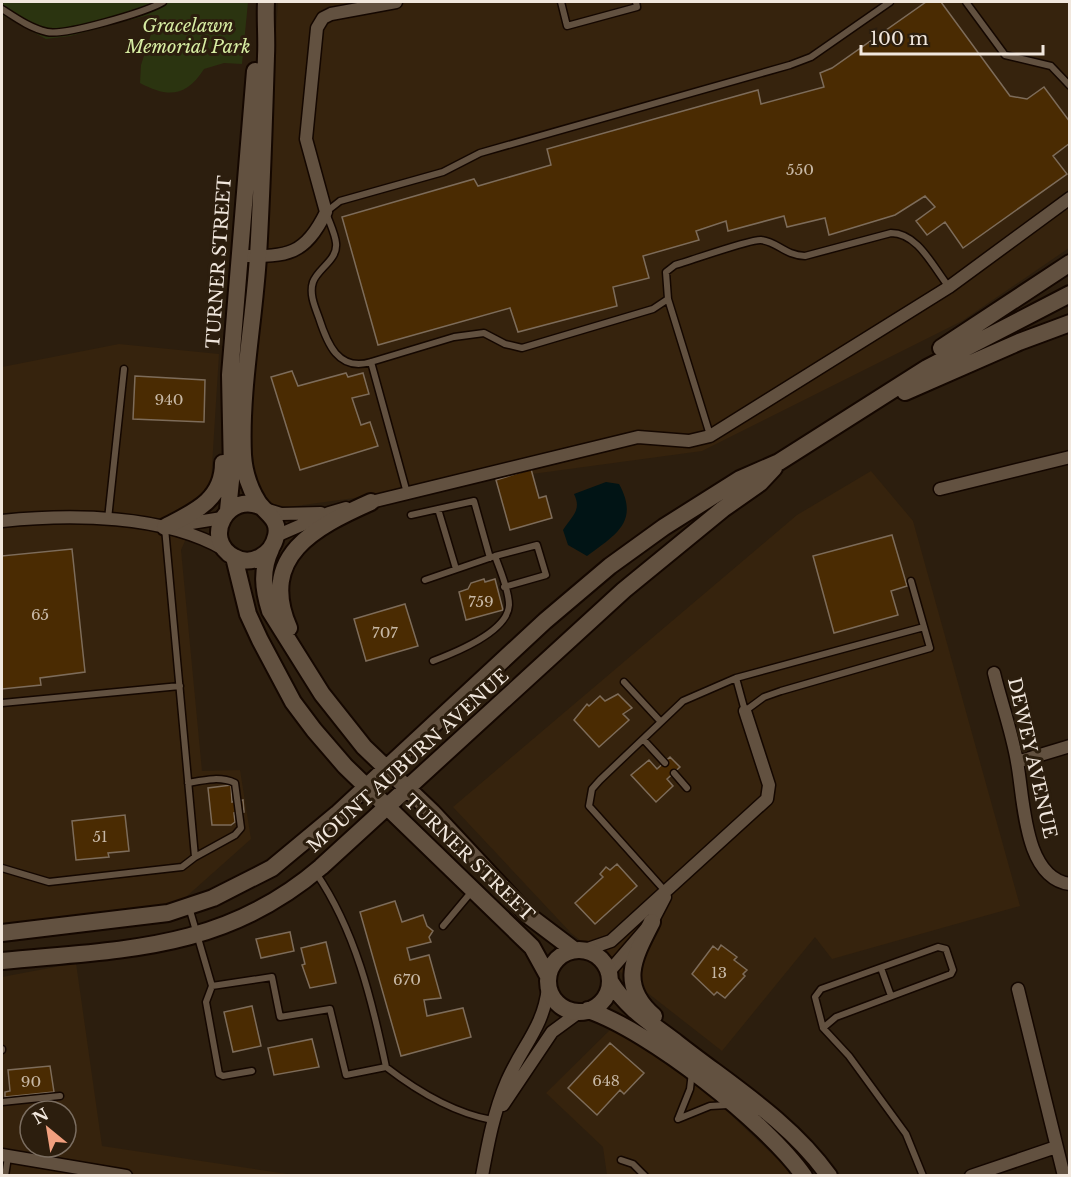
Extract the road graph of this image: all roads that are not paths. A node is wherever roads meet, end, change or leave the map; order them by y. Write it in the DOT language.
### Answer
graph roads {
  1 [pos="163,2"];
  2 [pos="396,2"];
  3 [pos="561,2"];
  4 [pos="626,2"];
  5 [pos="636,2"];
  6 [pos="890,2"];
  7 [pos="966,2"];
  8 [pos="2,9"];
  9 [pos="266,9"];
  10 [pos="628,9"];
  11 [pos="1070,86"];
  12 [pos="1070,198"];
  13 [pos="326,212"];
  14 [pos="239,256"];
  15 [pos="258,256"];
  16 [pos="1070,263"];
  17 [pos="949,287"];
  18 [pos="1070,294"];
  19 [pos="668,299"];
  20 [pos="1070,323"];
  21 [pos="371,362"];
  22 [pos="124,369"];
  23 [pos="230,375"];
  24 [pos="839,423"];
  25 [pos="710,436"];
  26 [pos="1070,457"];
  27 [pos="779,462"];
  28 [pos="940,489"];
  29 [pos="407,494"];
  30 [pos="371,502"];
  31 [pos="263,508"];
  32 [pos="438,509"];
  33 [pos="328,513"];
  34 [pos="225,514"];
  35 [pos="411,515"];
  36 [pos="108,520"];
  37 [pos="2,521"];
  38 [pos="165,527"];
  39 [pos="274,542"];
  40 [pos="229,553"];
  41 [pos="492,557"];
  42 [pos="456,569"];
  43 [pos="424,580"];
  44 [pos="911,581"];
  45 [pos="504,587"];
  46 [pos="924,627"];
  47 [pos="433,661"];
  48 [pos="994,673"];
  49 [pos="736,678"];
  50 [pos="624,682"];
  51 [pos="180,687"];
  52 [pos="322,693"];
  53 [pos="2,703"];
  54 [pos="745,711"];
  55 [pos="661,722"];
  56 [pos="643,739"];
  57 [pos="1070,746"];
  58 [pos="1017,762"];
  59 [pos="664,763"];
  60 [pos="386,768"];
  61 [pos="674,773"];
  62 [pos="188,783"];
  63 [pos="366,786"];
  64 [pos="687,788"];
  65 [pos="408,789"];
  66 [pos="388,806"];
  67 [pos="195,857"];
  68 [pos="2,868"];
  69 [pos="315,872"];
  70 [pos="1070,884"];
  71 [pos="473,890"];
  72 [pos="667,893"];
  73 [pos="189,906"];
  74 [pos="652,922"];
  75 [pos="443,926"];
  76 [pos="2,933"];
  77 [pos="197,936"];
  78 [pos="580,950"];
  79 [pos="2,961"];
  80 [pos="881,968"];
  81 [pos="609,977"];
  82 [pos="548,982"];
  83 [pos="212,986"];
  84 [pos="1018,989"];
  85 [pos="891,996"];
  86 [pos="583,1011"];
  87 [pos="823,1028"];
  88 [pos="386,1067"];
  89 [pos="252,1071"];
  90 [pos="692,1072"];
  91 [pos="60,1096"];
  92 [pos="2,1102"];
  93 [pos="733,1105"];
  94 [pos="757,1105"];
  95 [pos="492,1120"];
  96 [pos="1056,1147"];
  97 [pos="4,1154"];
  98 [pos="621,1160"];
  99 [pos="4,1176"];
  100 [pos="126,1176"];
  101 [pos="482,1176"];
  102 [pos="645,1176"];
  103 [pos="804,1176"];
  104 [pos="829,1176"];
  105 [pos="923,1176"];
  106 [pos="971,1176"];
  107 [pos="1064,1176"];
  1 -- 8 [label="lane"];
  2 -- 13 [label="street"];
  3 -- 10 [label="lane"];
  4 -- 10 [label="lane"];
  5 -- 10 [label="lane"];
  6 -- 13 [label="lane"];
  7 -- 11 [label="lane"];
  9 -- 14 [label="main road, TURNER STREET"];
  9 -- 15 [label="main road, TURNER STREET"];
  12 -- 17 [label="street"];
  13 -- 15 [label="street"];
  13 -- 21 [label="lane"];
  14 -- 15 [label="street"];
  14 -- 23 [label="main road, TURNER STREET"];
  15 -- 31 [label="main road, TURNER STREET"];
  16 -- 24 [label="main road"];
  17 -- 19 [label="lane"];
  17 -- 25 [label="street"];
  18 -- 24 [label="main road, MOUNT AUBURN AVENUE"];
  19 -- 21 [label="lane"];
  19 -- 25 [label="lane"];
  20 -- 24 [label="main road"];
  21 -- 29 [label="lane"];
  22 -- 36 [label="lane"];
  23 -- 34 [label="main road, TURNER STREET"];
  23 -- 38 [label="main road"];
  24 -- 27 [label="main road, MOUNT AUBURN AVENUE"];
  25 -- 29 [label="street"];
  26 -- 28 [label="street"];
  27 -- 60 [label="main road, MOUNT AUBURN AVENUE"];
  27 -- 65 [label="main road, MOUNT AUBURN AVENUE"];
  29 -- 30 [label="street"];
  30 -- 33 [label="street"];
  30 -- 52 [label="main road"];
  31 -- 33 [label="street"];
  31 -- 34 [label="main road"];
  31 -- 39 [label="main road, TURNER STREET"];
  32 -- 35 [label="lane"];
  32 -- 41 [label="lane"];
  32 -- 42 [label="lane"];
  33 -- 39 [label="street"];
  34 -- 38 [label="street"];
  34 -- 40 [label="main road, TURNER STREET"];
  36 -- 37 [label="street"];
  36 -- 38 [label="street"];
  38 -- 40 [label="street"];
  38 -- 51 [label="lane"];
  39 -- 40 [label="main road"];
  39 -- 52 [label="main road, TURNER STREET"];
  40 -- 63 [label="main road, TURNER STREET"];
  41 -- 42 [label="lane"];
  41 -- 45 [label="lane"];
  41 -- 45 [label="lane"];
  42 -- 43 [label="lane"];
  44 -- 46 [label="lane"];
  45 -- 47 [label="lane"];
  46 -- 49 [label="lane"];
  46 -- 54 [label="lane"];
  48 -- 58 [label="street, DEWEY AVENUE"];
  49 -- 54 [label="lane"];
  49 -- 55 [label="lane"];
  50 -- 55 [label="lane"];
  51 -- 53 [label="lane"];
  51 -- 62 [label="lane"];
  52 -- 60 [label="main road, TURNER STREET"];
  54 -- 72 [label="street"];
  55 -- 56 [label="lane"];
  56 -- 59 [label="lane"];
  56 -- 72 [label="lane"];
  57 -- 58 [label="street"];
  58 -- 70 [label="street, DEWEY AVENUE"];
  60 -- 63 [label="main road, MOUNT AUBURN AVENUE"];
  60 -- 65 [label="main road, TURNER STREET"];
  61 -- 64 [label="lane"];
  62 -- 67 [label="lane"];
  62 -- 67 [label="lane"];
  63 -- 66 [label="main road, TURNER STREET"];
  63 -- 73 [label="main road, MOUNT AUBURN AVENUE"];
  65 -- 66 [label="main road, MOUNT AUBURN AVENUE"];
  65 -- 78 [label="main road, TURNER STREET"];
  66 -- 69 [label="main road, MOUNT AUBURN AVENUE"];
  66 -- 71 [label="main road, TURNER STREET"];
  67 -- 68 [label="lane"];
  69 -- 77 [label="main road, MOUNT AUBURN AVENUE"];
  69 -- 88 [label="lane"];
  71 -- 75 [label="lane"];
  71 -- 82 [label="main road, TURNER STREET"];
  72 -- 74 [label="street"];
  72 -- 78 [label="street"];
  73 -- 76 [label="main road, MOUNT AUBURN AVENUE"];
  73 -- 77 [label="lane"];
  74 -- 81 [label="street"];
  74 -- 94 [label="main road"];
  77 -- 79 [label="main road, MOUNT AUBURN AVENUE"];
  77 -- 83 [label="lane"];
  78 -- 81 [label="main road"];
  78 -- 82 [label="main road"];
  80 -- 85 [label="lane"];
  80 -- 85 [label="lane"];
  80 -- 87 [label="lane"];
  81 -- 86 [label="main road"];
  81 -- 94 [label="main road"];
  82 -- 86 [label="main road"];
  82 -- 95 [label="street"];
  83 -- 88 [label="lane"];
  83 -- 89 [label="lane"];
  84 -- 96 [label="street"];
  85 -- 87 [label="lane"];
  86 -- 90 [label="main road"];
  86 -- 95 [label="street"];
  87 -- 105 [label="lane"];
  88 -- 95 [label="lane"];
  90 -- 93 [label="main road"];
  90 -- 93 [label="lane"];
  91 -- 92 [label="lane"];
  93 -- 103 [label="main road"];
  94 -- 104 [label="main road"];
  95 -- 101 [label="street"];
  96 -- 106 [label="street"];
  96 -- 107 [label="street"];
  97 -- 99 [label="lane"];
  97 -- 100 [label="street"];
  98 -- 102 [label="lane"];
}
